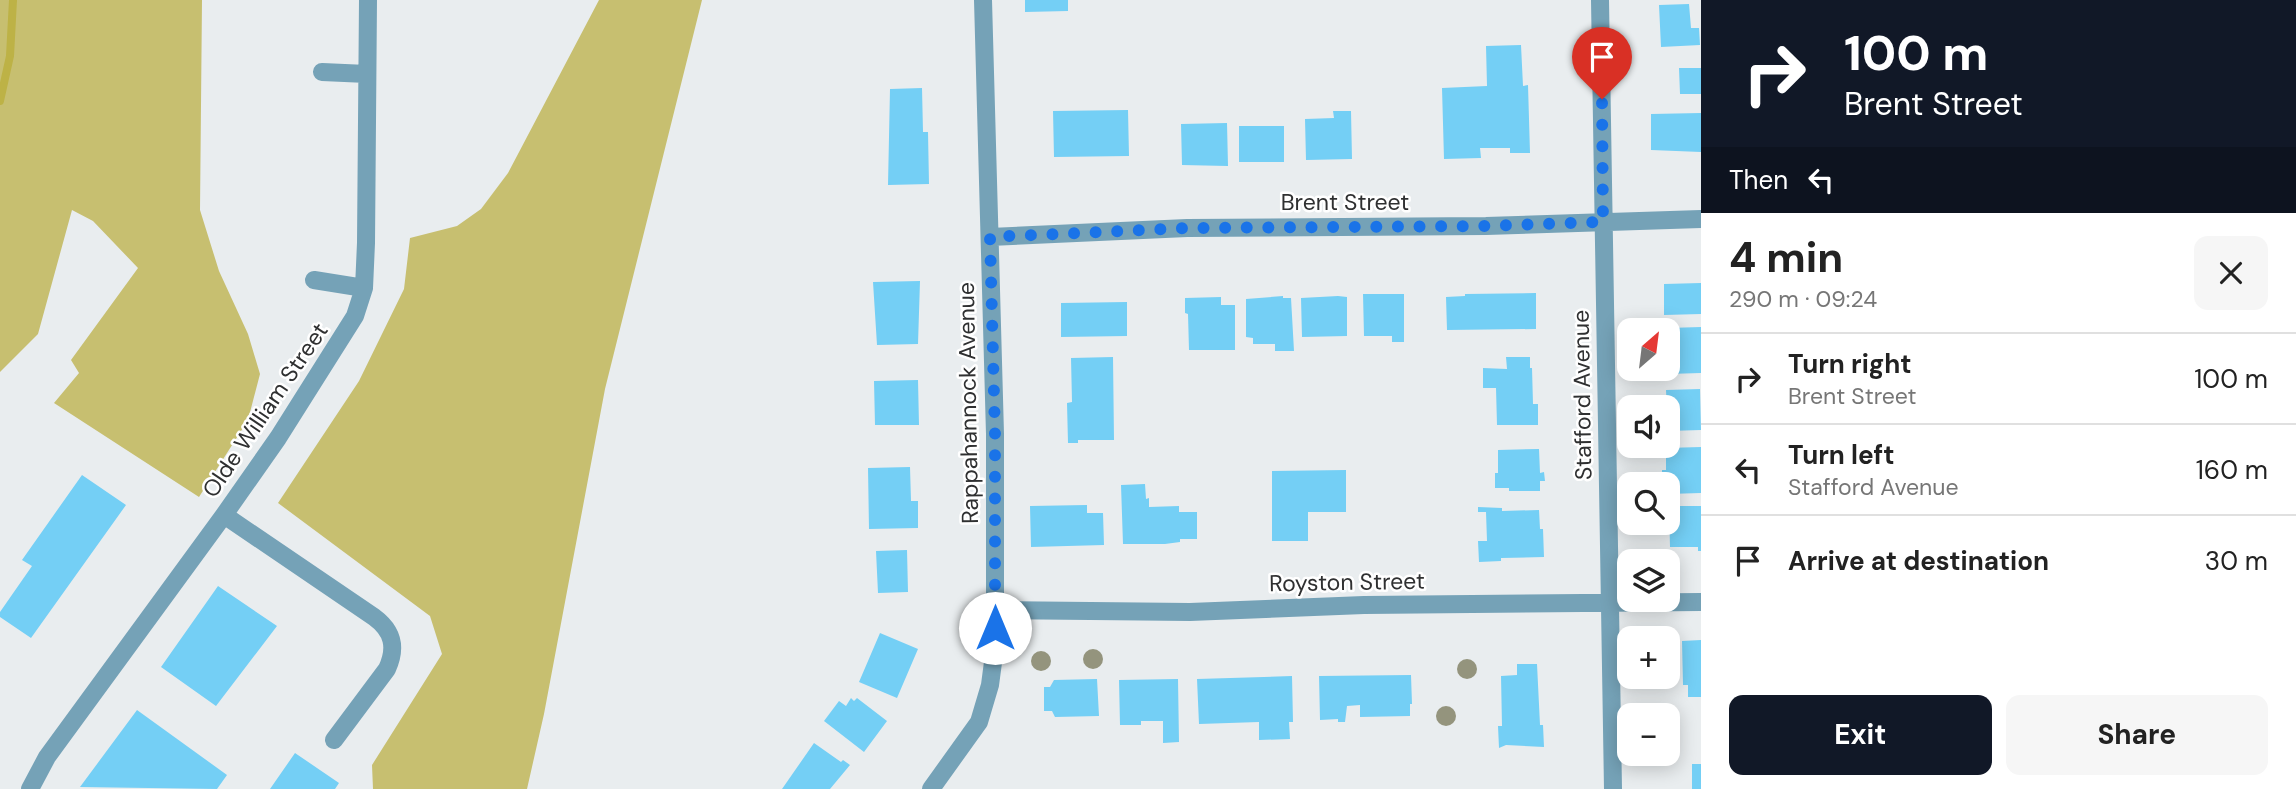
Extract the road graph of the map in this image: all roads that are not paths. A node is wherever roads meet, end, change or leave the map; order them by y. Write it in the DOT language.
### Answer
graph roads {
  1 [pos="368,0"];
  2 [pos="983,0"];
  3 [pos="1600,0"];
  4 [pos="322,72"];
  5 [pos="367,74"];
  6 [pos="1701,219"];
  7 [pos="1603,222"];
  8 [pos="990,237"];
  9 [pos="314,280"];
  10 [pos="364,288"];
  11 [pos="224,515"];
  12 [pos="1701,602"];
  13 [pos="1610,604"];
  14 [pos="995,610"];
  15 [pos="334,740"];
  16 [pos="30,789"];
  17 [pos="931,789"];
  18 [pos="1613,789"];
  1 -- 5 [label="street, Olde William Street"];
  2 -- 8 [label="street, Rappahannock Avenue"];
  3 -- 7 [label="street, Stafford Avenue"];
  4 -- 5 [label="street"];
  5 -- 10 [label="street, Olde William Street"];
  6 -- 7 [label="street, Brent Street"];
  7 -- 8 [label="street, Brent Street"];
  7 -- 13 [label="street, Stafford Avenue"];
  8 -- 14 [label="street, Rappahannock Avenue"];
  9 -- 10 [label="street"];
  10 -- 11 [label="street, Olde William Street"];
  11 -- 15 [label="street"];
  11 -- 16 [label="street, Olde William Street"];
  12 -- 13 [label="street, Royston Street"];
  13 -- 14 [label="street, Royston Street"];
  13 -- 18 [label="street, Stafford Avenue"];
  14 -- 17 [label="street, Rappahannock Avenue"];
}
